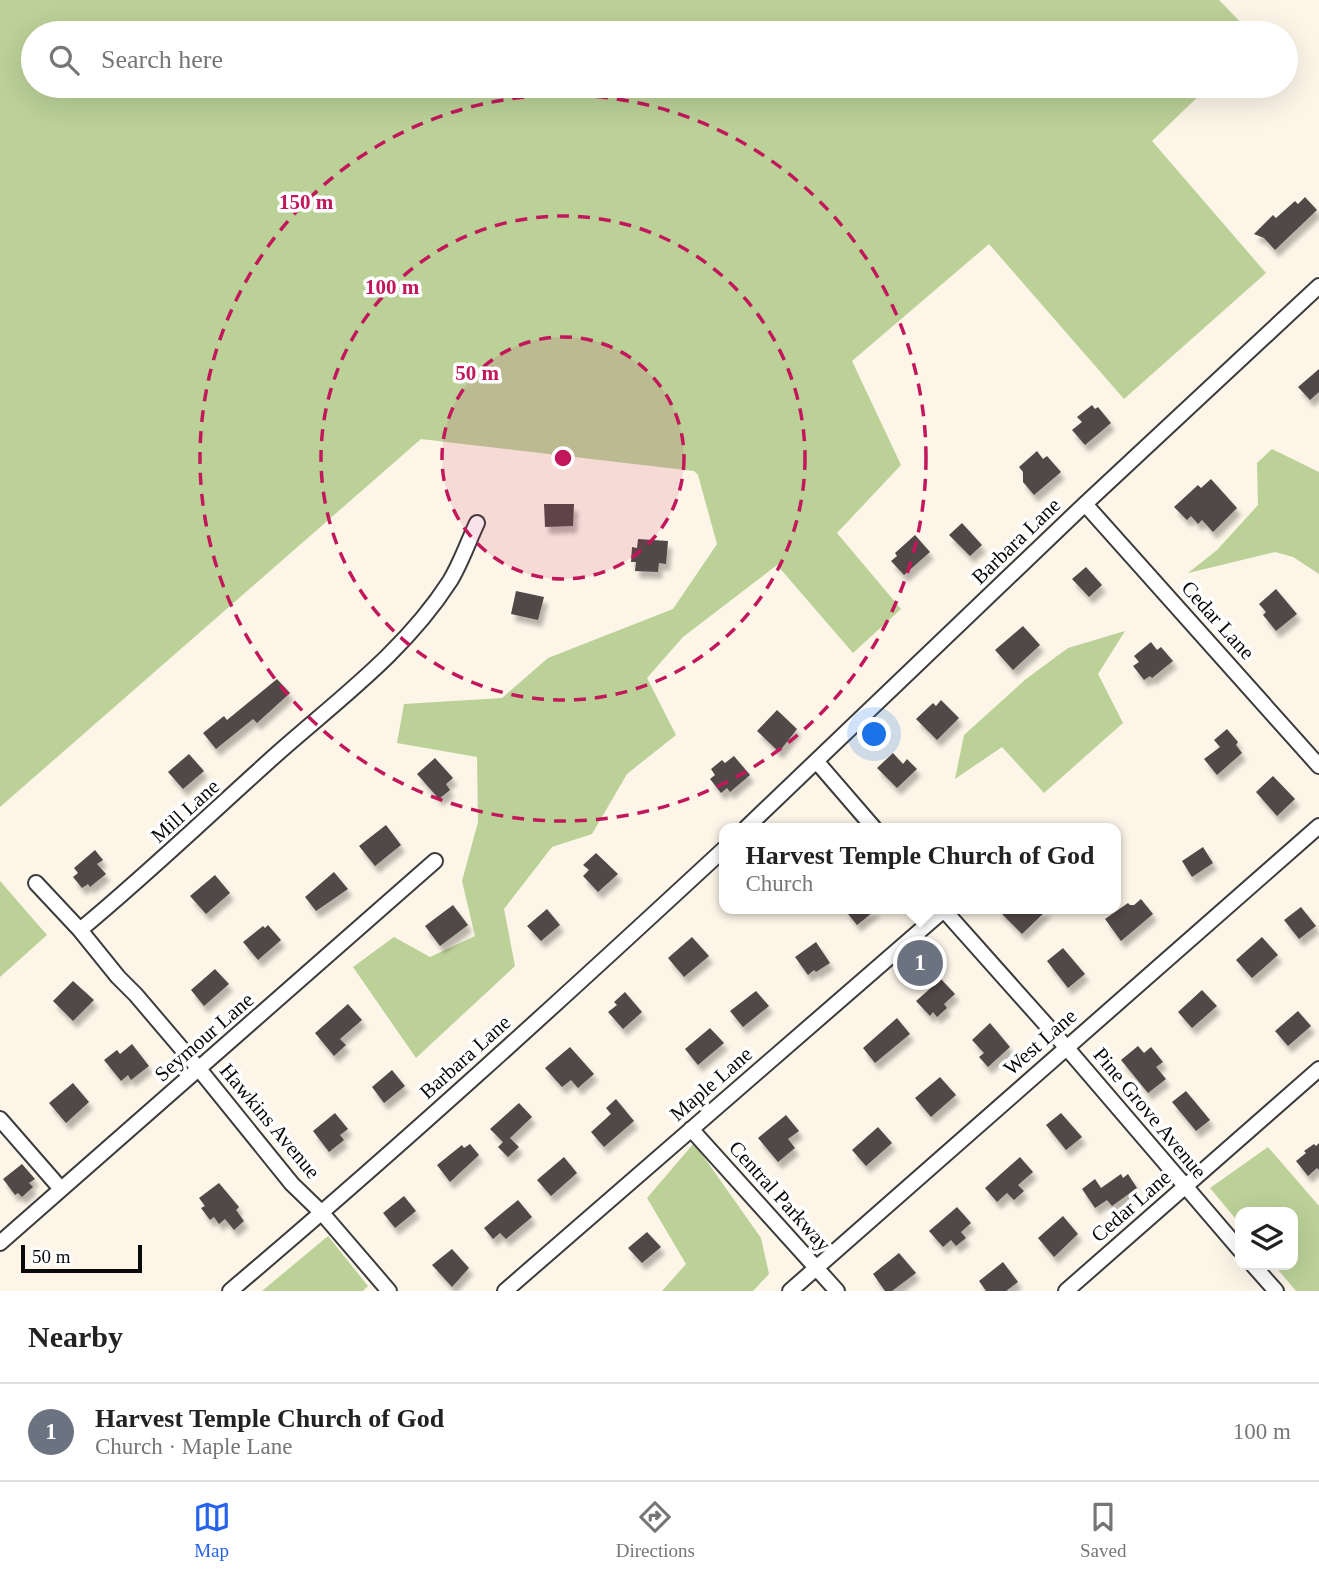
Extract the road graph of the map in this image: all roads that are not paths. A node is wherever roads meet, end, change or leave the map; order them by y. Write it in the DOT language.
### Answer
graph roads {
  1 [pos="1319,286"];
  2 [pos="1085,504"];
  3 [pos="478,523"];
  4 [pos="817,762"];
  5 [pos="1319,766"];
  6 [pos="751,823"];
  7 [pos="870,823"];
  8 [pos="1319,826"];
  9 [pos="719,854"];
  10 [pos="435,861"];
  11 [pos="36,883"];
  12 [pos="938,914"];
  13 [pos="948,914"];
  14 [pos="80,930"];
  15 [pos="1066,1047"];
  16 [pos="199,1069"];
  17 [pos="1319,1069"];
  18 [pos="0,1119"];
  19 [pos="691,1129"];
  20 [pos="1184,1186"];
  21 [pos="61,1189"];
  22 [pos="322,1213"];
  23 [pos="0,1243"];
  24 [pos="1235,1244"];
  25 [pos="816,1268"];
  26 [pos="1257,1270"];
  27 [pos="230,1291"];
  28 [pos="389,1291"];
  29 [pos="505,1291"];
  30 [pos="790,1291"];
  31 [pos="836,1291"];
  32 [pos="1066,1291"];
  33 [pos="1276,1291"];
  1 -- 2 [label="street, Barbara Lane"];
  2 -- 4 [label="street, Barbara Lane"];
  2 -- 5 [label="street, Cedar Lane"];
  3 -- 14 [label="street, Mill Lane"];
  4 -- 6 [label="street, Barbara Lane"];
  4 -- 7 [label="street"];
  8 -- 15 [label="street, West Lane"];
  9 -- 22 [label="street, Barbara Lane"];
  10 -- 16 [label="street, Seymour Lane"];
  11 -- 14 [label="street, Hawkins Avenue"];
  12 -- 19 [label="street, Maple Lane"];
  13 -- 15 [label="street, Pine Grove Avenue"];
  14 -- 16 [label="street, Hawkins Avenue"];
  15 -- 20 [label="street, Pine Grove Avenue"];
  15 -- 25 [label="street, West Lane"];
  16 -- 21 [label="street, Seymour Lane"];
  16 -- 22 [label="street, Hawkins Avenue"];
  17 -- 20 [label="street, Cedar Lane"];
  18 -- 21 [label="street"];
  19 -- 25 [label="street, Central Parkway"];
  19 -- 29 [label="street, Maple Lane"];
  20 -- 24 [label="street, Pine Grove Avenue"];
  20 -- 32 [label="street, Cedar Lane"];
  21 -- 23 [label="street, Seymour Lane"];
  22 -- 27 [label="street, Barbara Lane"];
  22 -- 28 [label="street, Hawkins Avenue"];
  25 -- 30 [label="street, West Lane"];
  25 -- 31 [label="street, Central Parkway"];
  26 -- 33 [label="street"];
}
